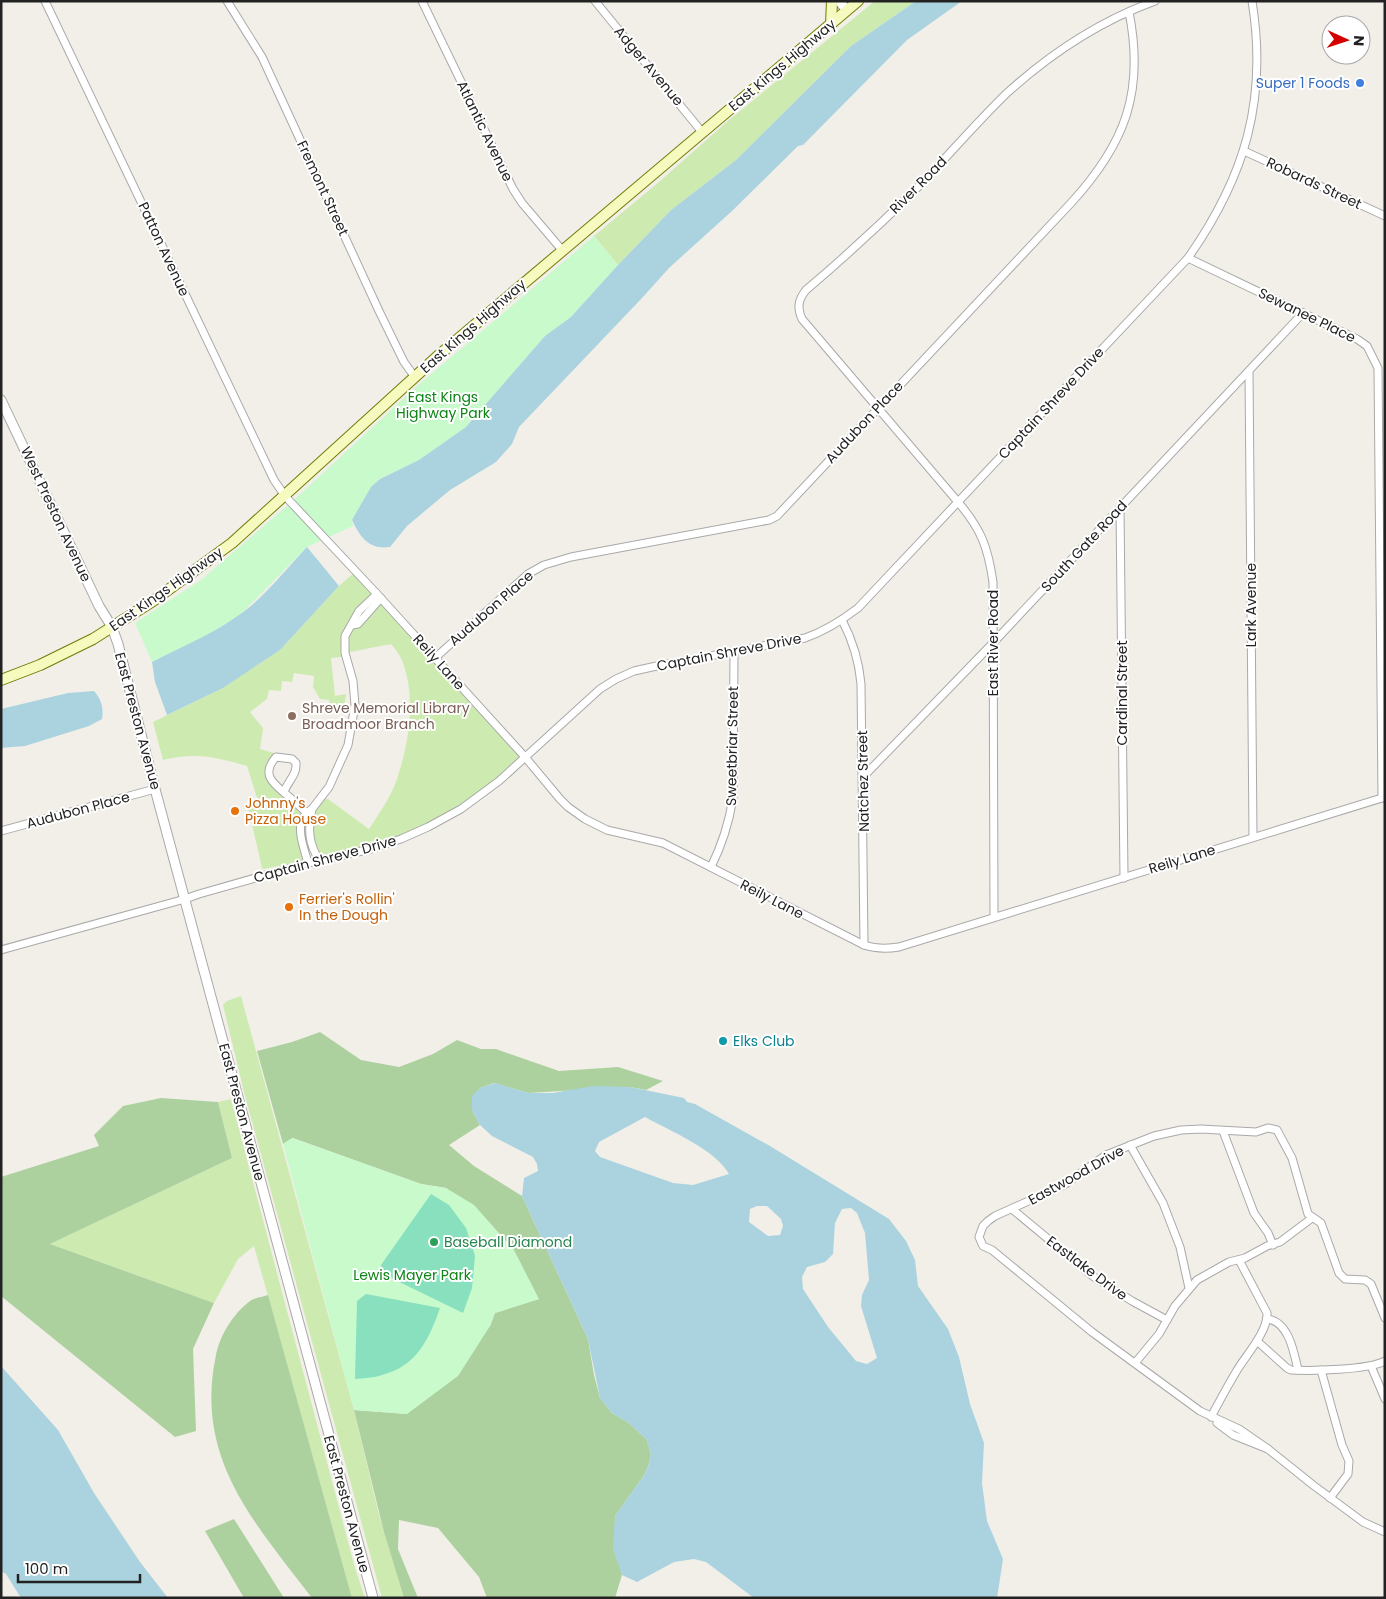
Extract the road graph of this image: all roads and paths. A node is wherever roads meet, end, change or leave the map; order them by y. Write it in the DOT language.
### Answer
graph roads {
  1 [pos="45,1"];
  2 [pos="228,1"];
  3 [pos="422,1"];
  4 [pos="596,1"];
  5 [pos="832,1"];
  6 [pos="839,1"];
  7 [pos="1155,1"];
  8 [pos="1252,1"];
  9 [pos="851,5"];
  10 [pos="1129,12"];
  11 [pos="831,24"];
  12 [pos="702,132"];
  13 [pos="1244,151"];
  14 [pos="1385,216"];
  15 [pos="562,250"];
  16 [pos="1188,258"];
  17 [pos="1303,313"];
  18 [pos="1249,372"];
  19 [pos="414,376"];
  20 [pos="1,400"];
  21 [pos="878,408"];
  22 [pos="285,496"];
  23 [pos="958,502"];
  24 [pos="1120,508"];
  25 [pos="1382,588"];
  26 [pos="379,596"];
  27 [pos="842,620"];
  28 [pos="112,627"];
  29 [pos="992,644"];
  30 [pos="734,652"];
  31 [pos="435,658"];
  32 [pos="1,680"];
  33 [pos="526,757"];
  34 [pos="863,777"];
  35 [pos="155,789"];
  36 [pos="284,792"];
  37 [pos="1384,798"];
  38 [pos="310,811"];
  39 [pos="1,831"];
  40 [pos="1253,837"];
  41 [pos="320,861"];
  42 [pos="308,864"];
  43 [pos="711,867"];
  44 [pos="1124,878"];
  45 [pos="185,899"];
  46 [pos="994,917"];
  47 [pos="864,945"];
  48 [pos="1,950"];
  49 [pos="1223,1131"];
  50 [pos="1130,1145"];
  51 [pos="1012,1209"];
  52 [pos="1312,1218"];
  53 [pos="1273,1245"];
  54 [pos="1239,1260"];
  55 [pos="1189,1288"];
  56 [pos="1385,1318"];
  57 [pos="1267,1319"];
  58 [pos="1167,1320"];
  59 [pos="1257,1341"];
  60 [pos="1385,1361"];
  61 [pos="1135,1363"];
  62 [pos="1371,1366"];
  63 [pos="1298,1370"];
  64 [pos="1322,1370"];
  65 [pos="1385,1400"];
  66 [pos="1211,1418"];
  67 [pos="1330,1498"];
  68 [pos="1385,1532"];
  69 [pos="373,1598"];
  1 -- 22 [label="street, Patton Avenue"];
  2 -- 19 [label="street, Fremont Street"];
  3 -- 15 [label="street, Atlantic Avenue"];
  4 -- 12 [label="street, Adger Avenue"];
  5 -- 11 [label="main road"];
  6 -- 9 [label="street"];
  7 -- 10 [label="street, River Road"];
  8 -- 13 [label="street, Captain Shreve Drive"];
  9 -- 11 [label="main road, East Kings Highway"];
  10 -- 21 [label="street, Audubon Place"];
  10 -- 21 [label="street, River Road"];
  11 -- 12 [label="main road, East Kings Highway"];
  12 -- 15 [label="main road, East Kings Highway"];
  13 -- 14 [label="street, Robards Street"];
  13 -- 16 [label="street, Captain Shreve Drive"];
  15 -- 19 [label="main road, East Kings Highway"];
  16 -- 17 [label="street, Sewanee Place"];
  16 -- 23 [label="street, Captain Shreve Drive"];
  17 -- 18 [label="street, South Gate Road"];
  17 -- 25 [label="street, Sewanee Place"];
  18 -- 24 [label="street, South Gate Road"];
  18 -- 40 [label="street, Lark Avenue"];
  19 -- 22 [label="main road, East Kings Highway"];
  20 -- 28 [label="street, West Preston Avenue"];
  21 -- 23 [label="street, East River Road"];
  21 -- 31 [label="street, Audubon Place"];
  22 -- 26 [label="street, Reily Lane"];
  22 -- 28 [label="main road, East Kings Highway"];
  23 -- 27 [label="street, Captain Shreve Drive"];
  23 -- 29 [label="street, East River Road"];
  24 -- 29 [label="street, South Gate Road"];
  24 -- 44 [label="street, Cardinal Street"];
  25 -- 37 [label="street, Sewanee Place"];
  26 -- 31 [label="street, Reily Lane"];
  26 -- 38 [label="street"];
  27 -- 30 [label="street, Captain Shreve Drive"];
  27 -- 34 [label="street, Natchez Street"];
  28 -- 32 [label="main road, East Kings Highway"];
  28 -- 35 [label="street, East Preston Avenue"];
  29 -- 34 [label="street, South Gate Road"];
  29 -- 46 [label="street, East River Road"];
  30 -- 33 [label="street, Captain Shreve Drive"];
  30 -- 43 [label="street, Sweetbriar Street"];
  31 -- 33 [label="street, Reily Lane"];
  33 -- 41 [label="street, Captain Shreve Drive"];
  33 -- 43 [label="street, Reily Lane"];
  34 -- 47 [label="street, Natchez Street"];
  35 -- 39 [label="street, Audubon Place"];
  35 -- 45 [label="street, East Preston Avenue"];
  36 -- 36 [label="street"];
  36 -- 38 [label="street"];
  37 -- 40 [label="street, Reily Lane"];
  38 -- 41 [label="street"];
  38 -- 42 [label="street"];
  40 -- 44 [label="street, Reily Lane"];
  41 -- 42 [label="street, Captain Shreve Drive"];
  42 -- 45 [label="street, Captain Shreve Drive"];
  43 -- 47 [label="street, Reily Lane"];
  44 -- 46 [label="street, Reily Lane"];
  45 -- 48 [label="street, Captain Shreve Drive"];
  45 -- 69 [label="street, East Preston Avenue"];
  46 -- 47 [label="street, Reily Lane"];
  49 -- 50 [label="street, Eastwood Drive"];
  49 -- 52 [label="street, Eastwood Drive"];
  49 -- 53 [label="street"];
  50 -- 51 [label="street, Eastwood Drive"];
  50 -- 55 [label="street"];
  51 -- 58 [label="street, Eastlake Drive"];
  51 -- 61 [label="street, Eastwood Drive"];
  52 -- 53 [label="street"];
  52 -- 56 [label="street, Eastwood Drive"];
  53 -- 54 [label="street"];
  54 -- 55 [label="street"];
  54 -- 57 [label="street"];
  55 -- 58 [label="street"];
  57 -- 59 [label="street"];
  57 -- 63 [label="street"];
  58 -- 61 [label="street"];
  59 -- 63 [label="street"];
  59 -- 66 [label="street"];
  60 -- 62 [label="street"];
  61 -- 66 [label="street, Eastwood Drive"];
  62 -- 64 [label="street"];
  62 -- 65 [label="street"];
  63 -- 64 [label="street"];
  64 -- 67 [label="street"];
  66 -- 67 [label="street, Eastwood Drive"];
  67 -- 68 [label="street, Eastwood Drive"];
}
